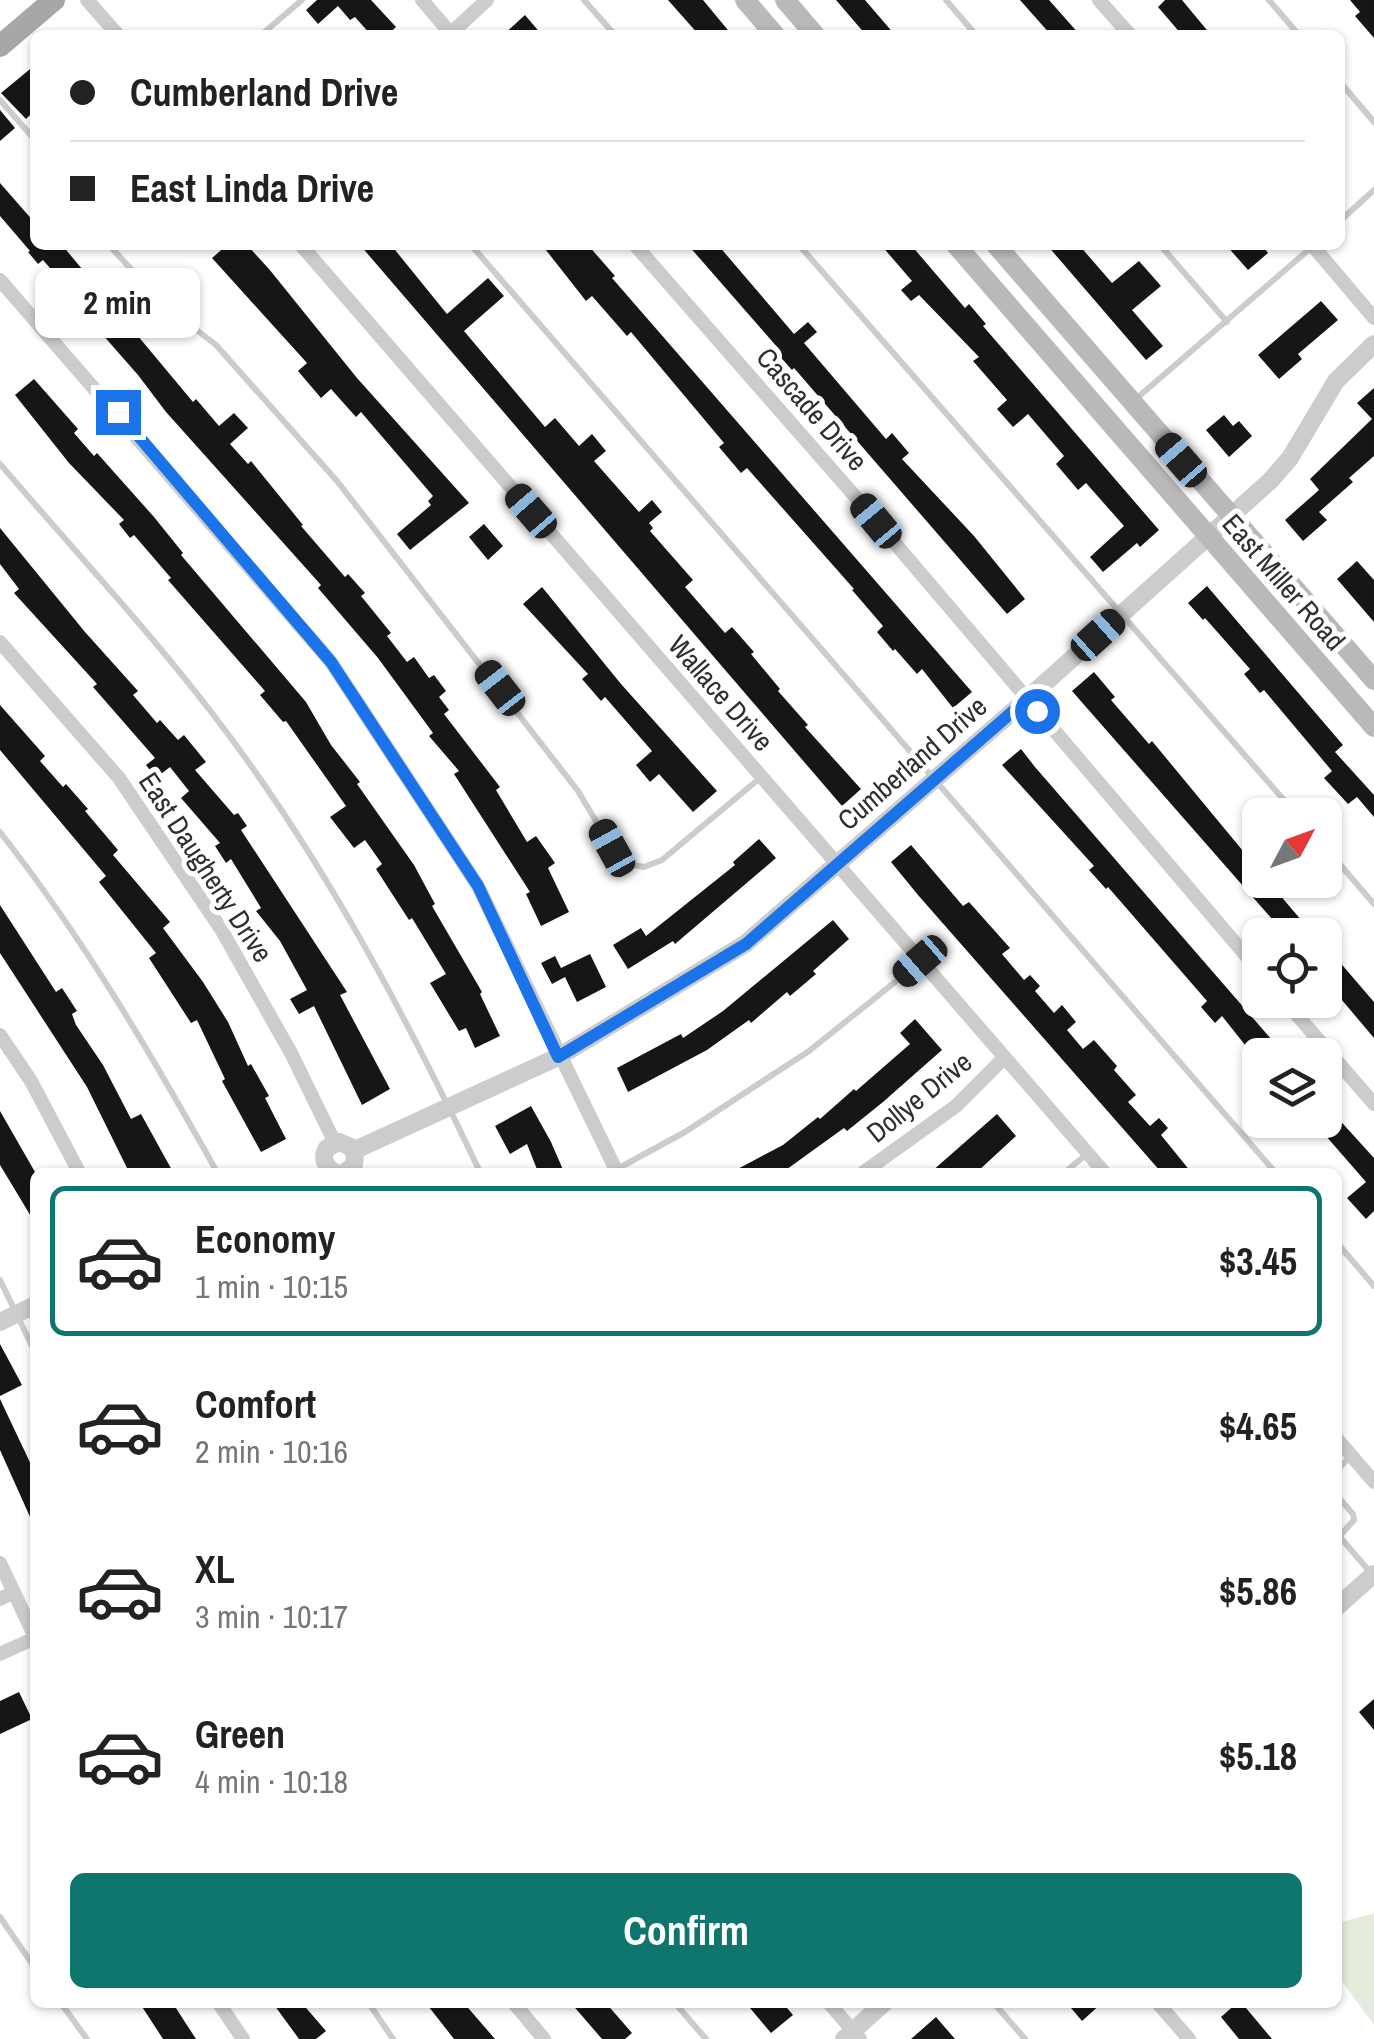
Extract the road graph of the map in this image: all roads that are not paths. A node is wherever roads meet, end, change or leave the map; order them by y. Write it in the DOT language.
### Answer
graph roads {
  1 [pos="54,0"];
  2 [pos="87,0"];
  3 [pos="302,0"];
  4 [pos="422,0"];
  5 [pos="488,0"];
  6 [pos="584,0"];
  7 [pos="745,0"];
  8 [pos="785,0"];
  9 [pos="946,0"];
  10 [pos="1100,0"];
  11 [pos="1269,0"];
  12 [pos="114,30"];
  13 [pos="267,30"];
  14 [pos="448,30"];
  15 [pos="455,30"];
  16 [pos="611,30"];
  17 [pos="771,30"];
  18 [pos="811,30"];
  19 [pos="972,30"];
  20 [pos="1126,30"];
  21 [pos="1296,30"];
  22 [pos="0,46"];
  23 [pos="1345,88"];
  24 [pos="0,100"];
  25 [pos="1374,122"];
  26 [pos="30,134"];
  27 [pos="1374,190"];
  28 [pos="1345,216"];
  29 [pos="113,250"];
  30 [pos="306,250"];
  31 [pos="475,250"];
  32 [pos="640,250"];
  33 [pos="803,250"];
  34 [pos="960,250"];
  35 [pos="1000,250"];
  36 [pos="1164,250"];
  37 [pos="1307,250"];
  38 [pos="1317,250"];
  39 [pos="0,280"];
  40 [pos="1374,318"];
  41 [pos="1227,322"];
  42 [pos="1374,344"];
  43 [pos="1132,402"];
  44 [pos="0,464"];
  45 [pos="1230,516"];
  46 [pos="1208,536"];
  47 [pos="1122,614"];
  48 [pos="0,642"];
  49 [pos="1374,680"];
  50 [pos="1027,699"];
  51 [pos="1374,728"];
  52 [pos="761,777"];
  53 [pos="934,780"];
  54 [pos="1282,798"];
  55 [pos="0,832"];
  56 [pos="836,864"];
  57 [pos="1342,867"];
  58 [pos="1374,904"];
  59 [pos="1242,951"];
  60 [pos="920,961"];
  61 [pos="1300,1018"];
  62 [pos="0,1035"];
  63 [pos="558,1057"];
  64 [pos="1004,1058"];
  65 [pos="1374,1104"];
  66 [pos="449,1107"];
  67 [pos="335,1143"];
  68 [pos="353,1151"];
  69 [pos="1088,1153"];
  70 [pos="77,1168"];
  71 [pos="215,1168"];
  72 [pos="333,1168"];
  73 [pos="344,1168"];
  74 [pos="478,1168"];
  75 [pos="614,1168"];
  76 [pos="621,1168"];
  77 [pos="870,1168"];
  78 [pos="1070,1168"];
  79 [pos="1101,1168"];
  80 [pos="1272,1168"];
  81 [pos="1342,1249"];
  82 [pos="0,1280"];
  83 [pos="1374,1286"];
  84 [pos="8,1318"];
  85 [pos="30,1346"];
  86 [pos="1342,1445"];
  87 [pos="1351,1456"];
  88 [pos="1342,1465"];
  89 [pos="1374,1482"];
  90 [pos="1342,1502"];
  91 [pos="1342,1533"];
  92 [pos="1342,1541"];
  93 [pos="0,1562"];
  94 [pos="1374,1574"];
  95 [pos="7,1596"];
  96 [pos="1342,1602"];
  97 [pos="30,1630"];
  98 [pos="30,1639"];
  99 [pos="0,1654"];
  100 [pos="0,1917"];
  101 [pos="30,1961"];
  102 [pos="64,2008"];
  103 [pos="222,2008"];
  104 [pos="372,2008"];
  105 [pos="519,2008"];
  106 [pos="679,2008"];
  107 [pos="832,2008"];
  108 [pos="879,2008"];
  109 [pos="998,2008"];
  110 [pos="1162,2008"];
  111 [pos="852,2036"];
  112 [pos="87,2039"];
  113 [pos="243,2039"];
  114 [pos="393,2039"];
  115 [pos="544,2039"];
  116 [pos="706,2039"];
  117 [pos="1025,2039"];
  118 [pos="1189,2039"];
  1 -- 22 [label="main road"];
  2 -- 12 [label="street"];
  3 -- 13 [label="lane"];
  4 -- 14 [label="street"];
  5 -- 15 [label="street"];
  6 -- 16 [label="lane"];
  7 -- 17 [label="main road"];
  8 -- 18 [label="main road"];
  9 -- 19 [label="lane"];
  10 -- 20 [label="street"];
  11 -- 21 [label="lane"];
  23 -- 25 [label="lane"];
  24 -- 26 [label="lane"];
  27 -- 28 [label="lane"];
  29 -- 52 [label="lane"];
  30 -- 52 [label="street, Wallace Drive"];
  31 -- 53 [label="lane"];
  32 -- 50 [label="street, Cascade Drive"];
  33 -- 47 [label="lane"];
  34 -- 46 [label="main road, East Miller Road"];
  35 -- 43 [label="main road, East Miller Road"];
  36 -- 41 [label="lane"];
  37 -- 41 [label="lane"];
  38 -- 40 [label="street"];
  39 -- 63 [label="street"];
  41 -- 43 [label="lane"];
  42 -- 45 [label="street, Cumberland Drive"];
  43 -- 45 [label="main road, East Miller Road"];
  44 -- 66 [label="lane"];
  45 -- 46 [label="street, Cumberland Drive"];
  45 -- 49 [label="main road, East Miller Road"];
  46 -- 47 [label="street, Cumberland Drive"];
  46 -- 51 [label="main road, East Miller Road"];
  47 -- 50 [label="street, Cumberland Drive"];
  47 -- 54 [label="lane"];
  48 -- 67 [label="street, East Daugherty Drive"];
  50 -- 53 [label="street, Cumberland Drive"];
  50 -- 59 [label="street, Cascade Drive"];
  52 -- 56 [label="street, Wallace Drive"];
  53 -- 56 [label="street, Cumberland Drive"];
  53 -- 80 [label="lane"];
  55 -- 71 [label="lane"];
  56 -- 60 [label="street, Wallace Drive"];
  56 -- 63 [label="street, Cumberland Drive"];
  57 -- 58 [label="lane"];
  60 -- 64 [label="street, Wallace Drive"];
  60 -- 76 [label="lane"];
  61 -- 65 [label="street"];
  62 -- 70 [label="street"];
  63 -- 66 [label="street, Cumberland Drive"];
  63 -- 75 [label="street"];
  64 -- 69 [label="street, Wallace Drive"];
  64 -- 77 [label="street, Dollye Drive"];
  66 -- 68 [label="street, Cumberland Drive"];
  66 -- 74 [label="lane"];
  67 -- 68 [label="street"];
  67 -- 72 [label="street"];
  68 -- 73 [label="street"];
  69 -- 78 [label="lane"];
  69 -- 79 [label="street, Wallace Drive"];
  81 -- 83 [label="lane"];
  82 -- 84 [label="lane"];
  84 -- 85 [label="lane"];
  86 -- 87 [label="street"];
  87 -- 88 [label="lane"];
  87 -- 89 [label="street"];
  90 -- 91 [label="lane"];
  92 -- 94 [label="lane"];
  93 -- 95 [label="street"];
  94 -- 96 [label="street"];
  95 -- 97 [label="street"];
  98 -- 99 [label="street"];
  100 -- 101 [label="lane"];
  102 -- 112 [label="lane"];
  103 -- 113 [label="street"];
  104 -- 114 [label="lane"];
  105 -- 115 [label="street"];
  106 -- 116 [label="lane"];
  107 -- 111 [label="street"];
  108 -- 111 [label="street"];
  109 -- 117 [label="lane"];
  110 -- 118 [label="street"];
}
